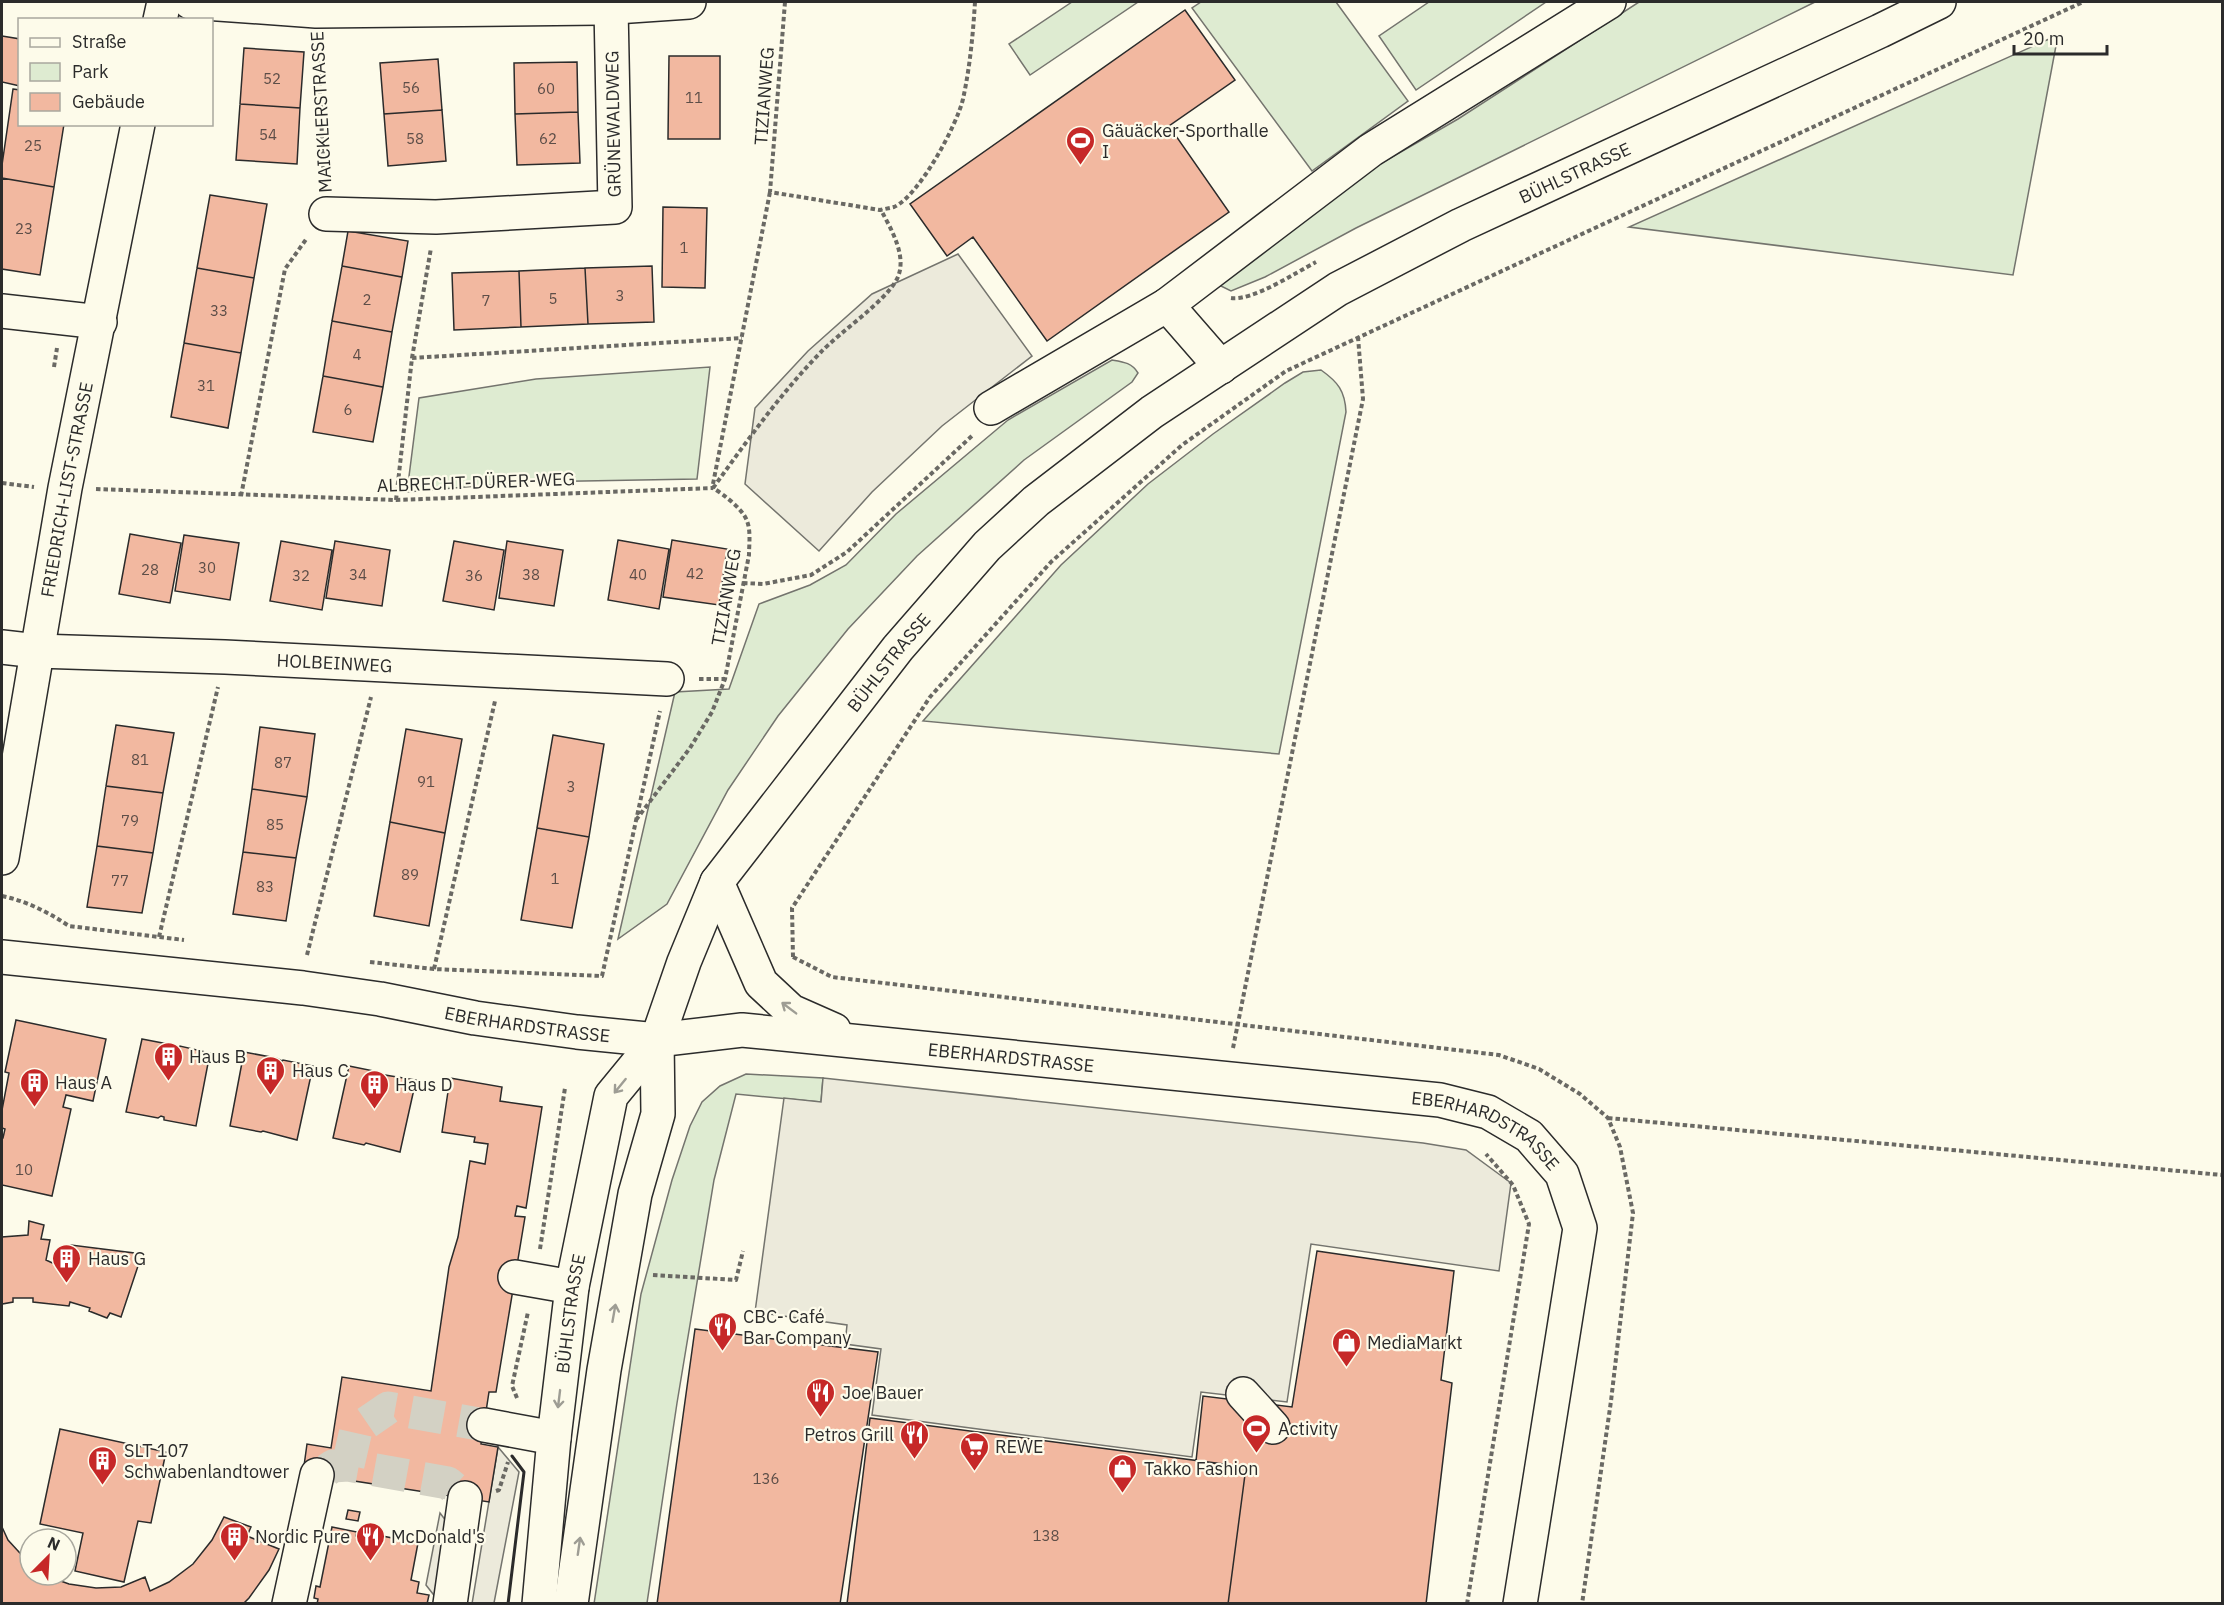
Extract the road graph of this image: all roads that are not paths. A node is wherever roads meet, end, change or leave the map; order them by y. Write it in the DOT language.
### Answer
graph roads {
  1 [pos="164,2"];
  2 [pos="190,2"];
  3 [pos="689,2"];
  4 [pos="1609,2"];
  5 [pos="1939,2"];
  6 [pos="611,7"];
  7 [pos="160,18"];
  8 [pos="138,126"];
  9 [pos="326,213"];
  10 [pos="1167,305"];
  11 [pos="2,311"];
  12 [pos="100,322"];
  13 [pos="1221,367"];
  14 [pos="991,408"];
  15 [pos="2,647"];
  16 [pos="37,651"];
  17 [pos="667,679"];
  18 [pos="2,858"];
  19 [pos="717,882"];
  20 [pos="2,957"];
  21 [pos="657,1040"];
  22 [pos="861,1041"];
  23 [pos="515,1277"];
  24 [pos="572,1287"];
  25 [pos="1243,1394"];
  26 [pos="484,1425"];
  27 [pos="1273,1427"];
  28 [pos="554,1438"];
  29 [pos="465,1498"];
  30 [pos="290,1604"];
  31 [pos="305,1604"];
  32 [pos="450,1604"];
  33 [pos="539,1604"];
  34 [pos="570,1604"];
  35 [pos="1520,1604"];
  1 -- 7 [label="main road"];
  2 -- 6 [label="main road, MAICKLERSTRASSE"];
  3 -- 6 [label="main road, MAICKLERSTRASSE"];
  4 -- 10 [label="main road"];
  5 -- 13 [label="main road, BÜHLSTRASSE"];
  6 -- 9 [label="main road, GRÜNEWALDWEG"];
  8 -- 12 [label="main road, FRIEDRICH-LIST-STRASSE"];
  10 -- 13 [label="main road"];
  10 -- 14 [label="main road"];
  11 -- 12 [label="main road"];
  12 -- 16 [label="main road, FRIEDRICH-LIST-STRASSE"];
  13 -- 19 [label="main road, BÜHLSTRASSE"];
  15 -- 16 [label="main road, HOLBEINWEG"];
  16 -- 17 [label="main road, HOLBEINWEG"];
  16 -- 18 [label="main road, FRIEDRICH-LIST-STRASSE"];
  19 -- 21 [label="main road, BÜHLSTRASSE"];
  22 -- 19 [label="main road, one-way"];
  20 -- 21 [label="main road, EBERHARDSTRASSE"];
  21 -- 22 [label="main road, EBERHARDSTRASSE"];
  21 -- 24 [label="main road, BÜHLSTRASSE, one-way"];
  34 -- 21 [label="main road, BÜHLSTRASSE, one-way"];
  22 -- 35 [label="main road, EBERHARDSTRASSE"];
  23 -- 24 [label="main road"];
  24 -- 28 [label="main road, BÜHLSTRASSE, one-way"];
  25 -- 27 [label="main road"];
  26 -- 28 [label="main road"];
  28 -- 33 [label="main road, BÜHLSTRASSE"];
  29 -- 32 [label="main road"];
  30 -- 31 [label="main road"];
}
